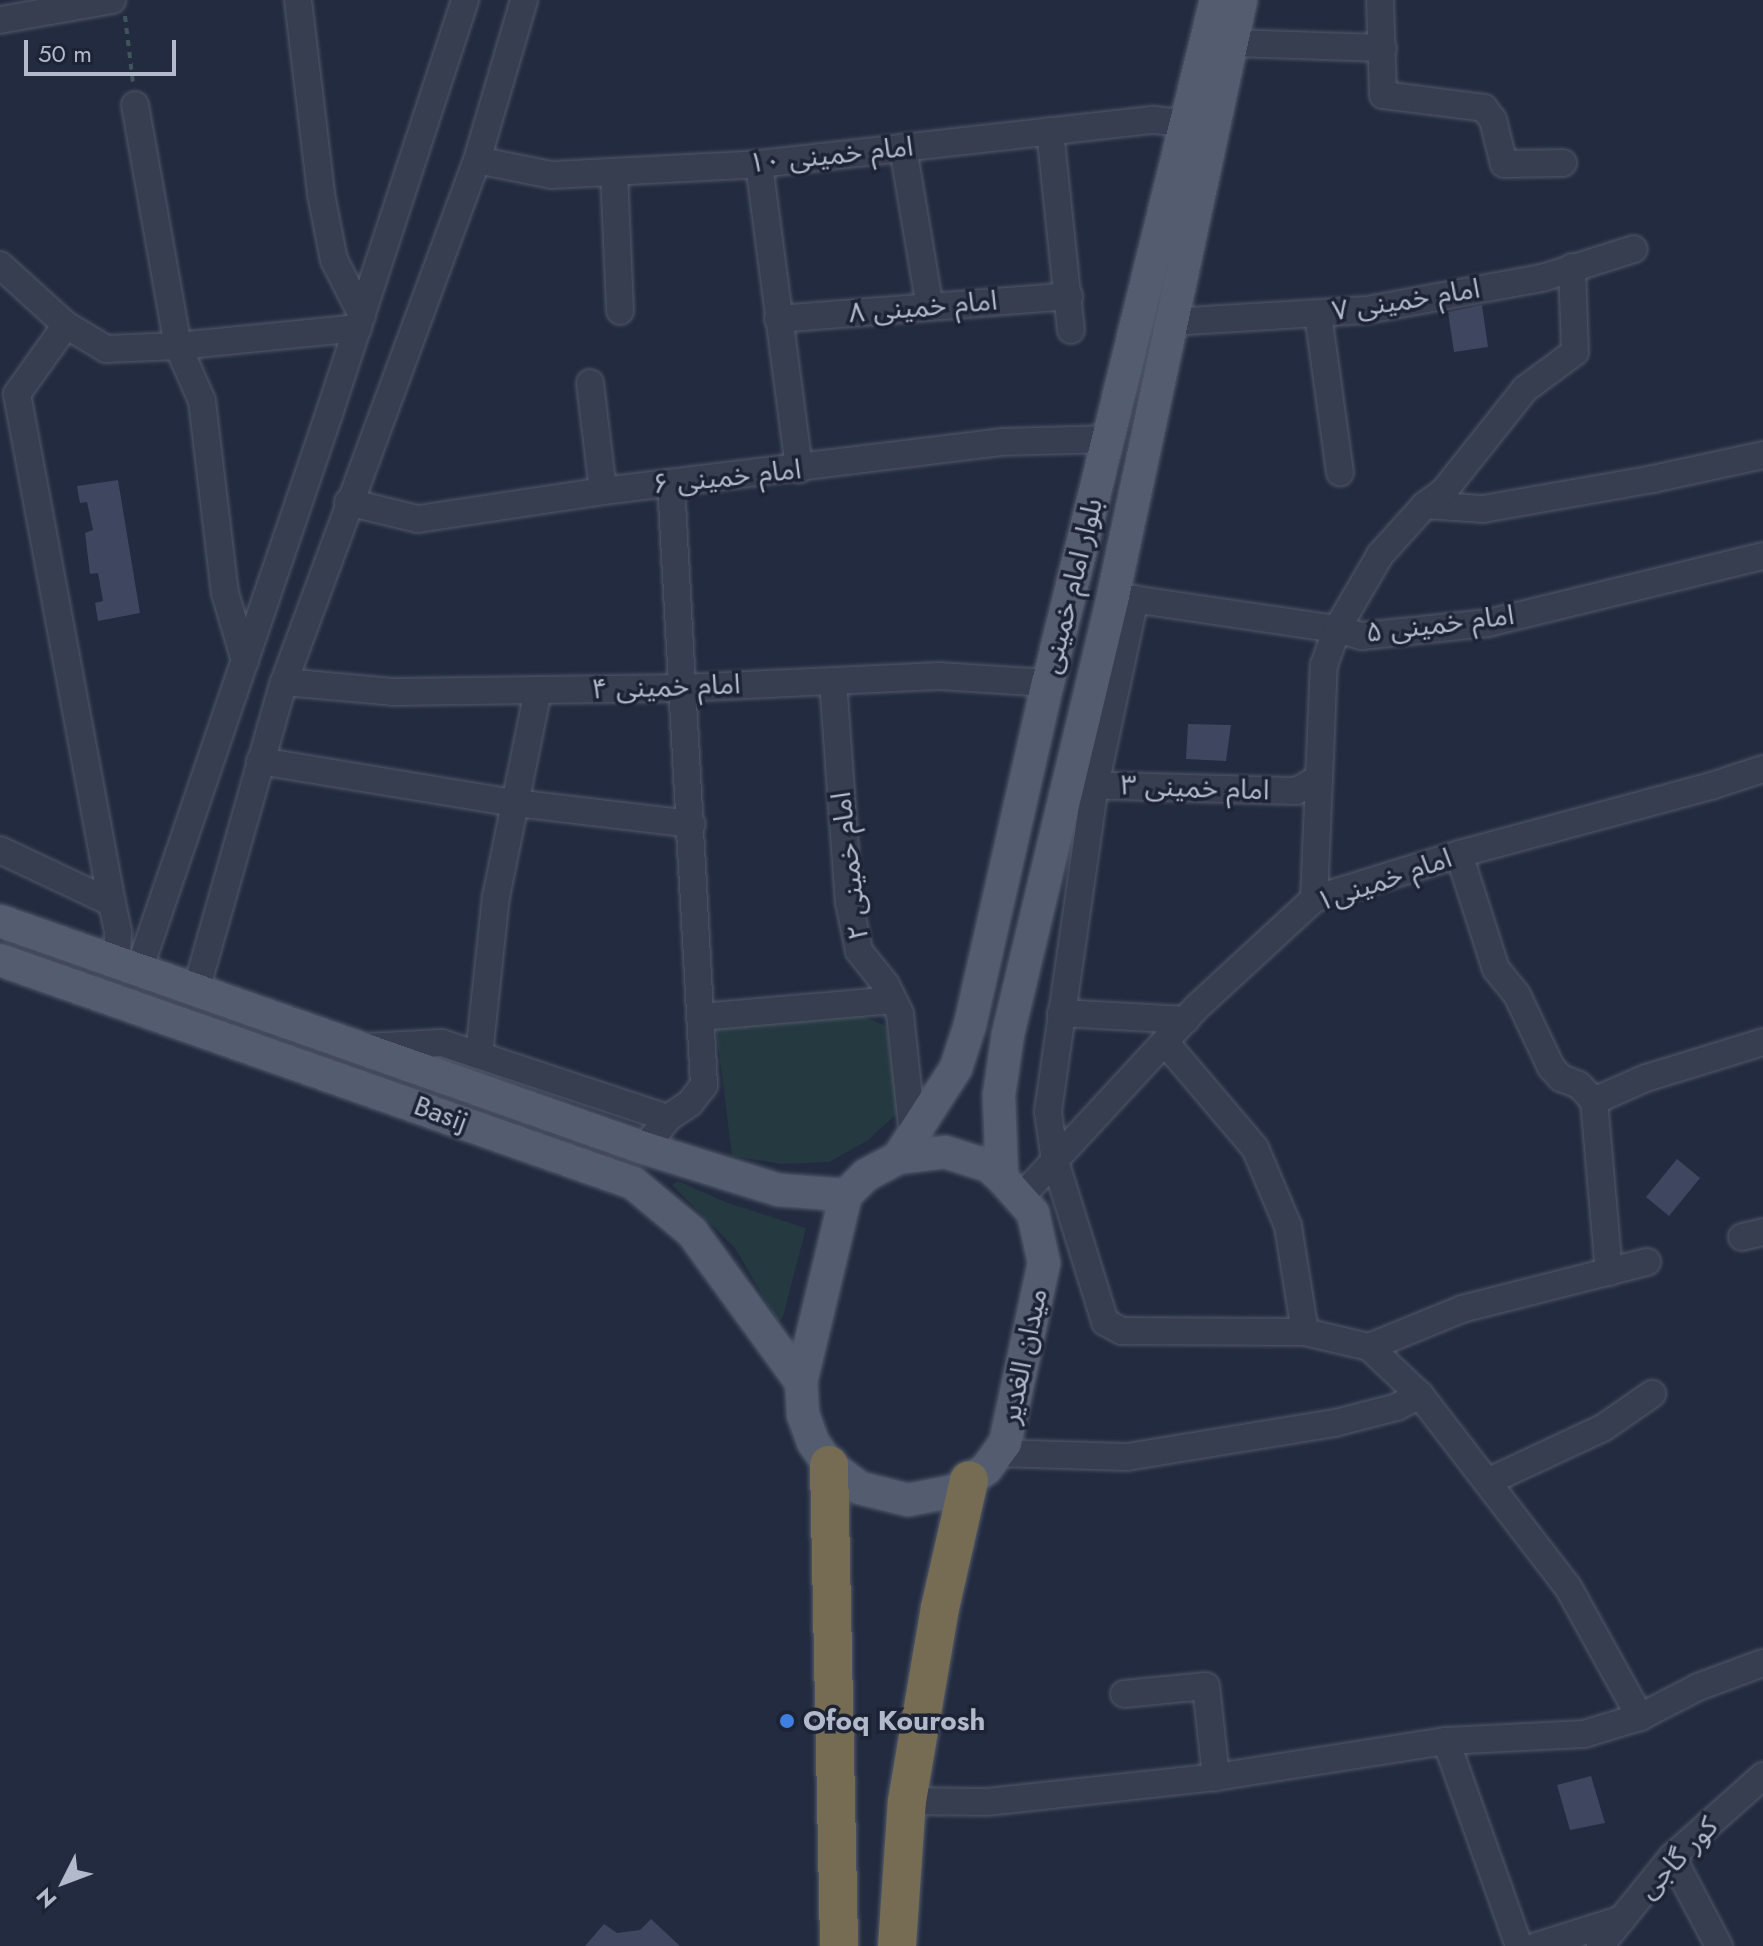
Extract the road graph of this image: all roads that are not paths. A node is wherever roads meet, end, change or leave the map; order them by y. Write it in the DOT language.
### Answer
graph roads {
  1 [pos="298,0"];
  2 [pos="465,0"];
  3 [pos="524,0"];
  4 [pos="1216,0"];
  5 [pos="1241,0"];
  6 [pos="1380,0"];
  7 [pos="119,8"];
  8 [pos="0,20"];
  9 [pos="1231,43"];
  10 [pos="1383,48"];
  11 [pos="135,105"];
  12 [pos="1050,131"];
  13 [pos="1191,141"];
  14 [pos="903,148"];
  15 [pos="477,160"];
  16 [pos="1563,163"];
  17 [pos="759,164"];
  18 [pos="614,172"];
  19 [pos="1634,249"];
  20 [pos="0,265"];
  21 [pos="1572,267"];
  22 [pos="1069,296"];
  23 [pos="930,307"];
  24 [pos="620,311"];
  25 [pos="1318,314"];
  26 [pos="778,319"];
  27 [pos="360,322"];
  28 [pos="1172,322"];
  29 [pos="66,325"];
  30 [pos="1071,330"];
  31 [pos="178,346"];
  32 [pos="590,383"];
  33 [pos="8,404"];
  34 [pos="1108,439"];
  35 [pos="1763,455"];
  36 [pos="799,469"];
  37 [pos="1340,472"];
  38 [pos="671,483"];
  39 [pos="603,491"];
  40 [pos="348,502"];
  41 [pos="1425,505"];
  42 [pos="1763,556"];
  43 [pos="1124,598"];
  44 [pos="1337,629"];
  45 [pos="245,661"];
  46 [pos="833,681"];
  47 [pos="284,682"];
  48 [pos="1048,683"];
  49 [pos="683,688"];
  50 [pos="538,690"];
  51 [pos="260,761"];
  52 [pos="1763,769"];
  53 [pos="1319,778"];
  54 [pos="1082,785"];
  55 [pos="515,803"];
  56 [pos="692,824"];
  57 [pos="0,850"];
  58 [pos="1459,854"];
  59 [pos="1314,899"];
  60 [pos="112,903"];
  61 [pos="0,921"];
  62 [pos="0,960"];
  63 [pos="128,966"];
  64 [pos="196,990"];
  65 [pos="893,1000"];
  66 [pos="1061,1013"];
  67 [pos="700,1017"];
  68 [pos="1186,1020"];
  69 [pos="1165,1042"];
  70 [pos="1763,1042"];
  71 [pos="358,1047"];
  72 [pos="479,1055"];
  73 [pos="1594,1101"];
  74 [pos="668,1118"];
  75 [pos="905,1146"];
  76 [pos="644,1148"];
  77 [pos="1055,1161"];
  78 [pos="633,1183"];
  79 [pos="1011,1188"];
  80 [pos="846,1195"];
  81 [pos="1647,1262"];
  82 [pos="1609,1272"];
  83 [pos="1305,1332"];
  84 [pos="1369,1347"];
  85 [pos="801,1382"];
  86 [pos="1652,1394"];
  87 [pos="1420,1395"];
  88 [pos="997,1453"];
  89 [pos="829,1465"];
  90 [pos="969,1480"];
  91 [pos="1487,1482"];
  92 [pos="1763,1663"];
  93 [pos="1124,1694"];
  94 [pos="1640,1717"];
  95 [pos="1446,1741"];
  96 [pos="1763,1776"];
  97 [pos="1216,1777"];
  98 [pos="907,1801"];
  99 [pos="1672,1857"];
  100 [pos="1622,1919"];
  101 [pos="839,1946"];
  102 [pos="897,1946"];
  103 [pos="1519,1946"];
  104 [pos="1537,1946"];
  105 [pos="1600,1946"];
  106 [pos="1719,1946"];
  1 -- 27 [label="street"];
  2 -- 27 [label="street"];
  3 -- 15 [label="street"];
  4 -- 13 [label="main road, بلوار امام خمینی"];
  5 -- 9 [label="main road, بلوار امام خمینی"];
  6 -- 10 [label="street"];
  7 -- 8 [label="street"];
  9 -- 10 [label="street"];
  9 -- 13 [label="main road, بلوار امام خمینی"];
  10 -- 16 [label="street"];
  11 -- 31 [label="street"];
  12 -- 13 [label="street, امام خمینی ۱۰"];
  12 -- 14 [label="street, امام خمینی ۱۰"];
  12 -- 22 [label="street"];
  13 -- 28 [label="main road, بلوار امام خمینی"];
  13 -- 34 [label="main road, بلوار امام خمینی"];
  14 -- 17 [label="street, امام خمینی ۱۰"];
  14 -- 23 [label="street"];
  15 -- 18 [label="street, امام خمینی ۱۰"];
  15 -- 40 [label="street"];
  17 -- 18 [label="street, امام خمینی ۱۰"];
  17 -- 26 [label="street"];
  18 -- 24 [label="street"];
  19 -- 21 [label="street, امام خمینی ۷"];
  20 -- 29 [label="street"];
  21 -- 25 [label="street, امام خمینی ۷"];
  21 -- 41 [label="street"];
  22 -- 23 [label="street, امام خمینی ۸"];
  22 -- 30 [label="street"];
  23 -- 26 [label="street, امام خمینی ۸"];
  25 -- 28 [label="street, امام خمینی ۷"];
  25 -- 37 [label="street"];
  26 -- 36 [label="street"];
  27 -- 31 [label="street"];
  27 -- 45 [label="street"];
  28 -- 43 [label="main road, بلوار امام خمینی"];
  29 -- 31 [label="street"];
  29 -- 33 [label="street"];
  31 -- 45 [label="street"];
  32 -- 39 [label="street"];
  33 -- 60 [label="street"];
  34 -- 36 [label="street, امام خمینی ۶"];
  34 -- 48 [label="main road, بلوار امام خمینی"];
  35 -- 41 [label="street"];
  36 -- 38 [label="street, امام خمینی ۶"];
  38 -- 39 [label="street, امام خمینی ۶"];
  38 -- 49 [label="street"];
  39 -- 40 [label="street, امام خمینی ۶"];
  40 -- 47 [label="street"];
  41 -- 44 [label="street"];
  42 -- 44 [label="street, امام خمینی ۵"];
  43 -- 44 [label="street, امام خمینی ۵"];
  43 -- 54 [label="main road, بلوار امام خمینی"];
  44 -- 53 [label="street"];
  45 -- 63 [label="street"];
  46 -- 48 [label="street, امام خمینی ۴"];
  46 -- 49 [label="street, امام خمینی ۴"];
  46 -- 65 [label="street, امام خمینی ۲"];
  47 -- 50 [label="street, امام خمینی ۴"];
  47 -- 51 [label="street"];
  48 -- 75 [label="main road, بلوار امام خمینی"];
  49 -- 50 [label="street, امام خمینی ۴"];
  49 -- 56 [label="street"];
  50 -- 55 [label="street"];
  51 -- 55 [label="street"];
  51 -- 64 [label="street"];
  52 -- 58 [label="street, امام خمینی۱"];
  53 -- 54 [label="street, امام خمینی ۳"];
  53 -- 59 [label="street"];
  54 -- 66 [label="street"];
  54 -- 79 [label="main road, بلوار امام خمینی"];
  55 -- 56 [label="street"];
  55 -- 72 [label="street"];
  56 -- 67 [label="street"];
  57 -- 60 [label="street"];
  58 -- 59 [label="street, امام خمینی۱"];
  58 -- 73 [label="street"];
  59 -- 68 [label="street, امام خمینی۱"];
  60 -- 63 [label="street"];
  61 -- 63 [label="main road, Basij"];
  62 -- 78 [label="main road, Basij"];
  63 -- 64 [label="main road, Basij"];
  64 -- 71 [label="main road, Basij"];
  65 -- 67 [label="street"];
  65 -- 75 [label="street, امام خمینی ۲"];
  66 -- 68 [label="street"];
  66 -- 77 [label="street"];
  67 -- 74 [label="street"];
  68 -- 69 [label="street, امام خمینی۱"];
  69 -- 77 [label="street, امام خمینی۱"];
  69 -- 83 [label="street"];
  70 -- 73 [label="street"];
  71 -- 72 [label="street"];
  71 -- 76 [label="main road, Basij"];
  72 -- 74 [label="street"];
  73 -- 82 [label="street"];
  74 -- 76 [label="street"];
  75 -- 79 [label="main road"];
  75 -- 80 [label="main road"];
  76 -- 78 [label="main road"];
  76 -- 80 [label="main road, Basij"];
  77 -- 79 [label="street, امام خمینی۱"];
  77 -- 83 [label="street"];
  78 -- 85 [label="main road, Basij"];
  79 -- 88 [label="main road, میدان الغدیر"];
  80 -- 85 [label="main road, میدان الغدیر"];
  81 -- 82 [label="street"];
  82 -- 84 [label="street"];
  83 -- 84 [label="street"];
  84 -- 87 [label="street"];
  85 -- 89 [label="main road, میدان الغدیر"];
  86 -- 91 [label="street"];
  87 -- 88 [label="street"];
  87 -- 91 [label="street"];
  88 -- 90 [label="main road, میدان الغدیر"];
  89 -- 90 [label="main road, میدان الغدیر"];
  89 -- 101 [label="highway"];
  90 -- 98 [label="highway"];
  91 -- 94 [label="street"];
  92 -- 94 [label="street"];
  93 -- 97 [label="street"];
  94 -- 95 [label="street"];
  95 -- 97 [label="street"];
  95 -- 103 [label="street"];
  96 -- 99 [label="street, کور گاجی"];
  97 -- 98 [label="street"];
  98 -- 102 [label="highway"];
  99 -- 100 [label="street, کور گاجی"];
  99 -- 106 [label="street"];
  100 -- 104 [label="street"];
  100 -- 105 [label="street, کور گاجی"];
}
